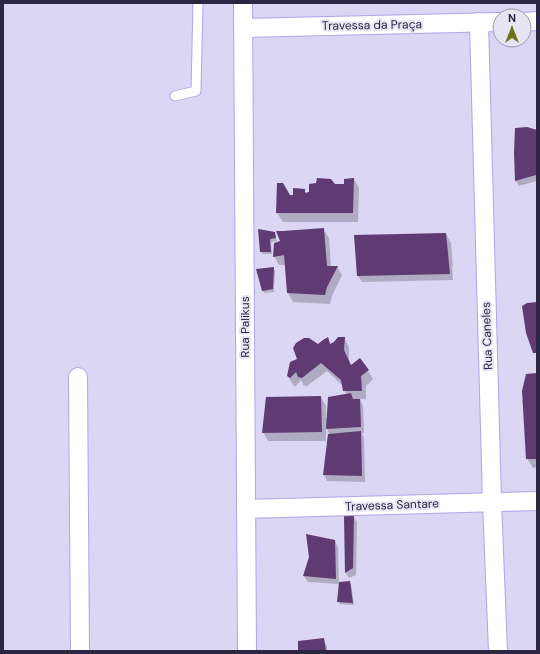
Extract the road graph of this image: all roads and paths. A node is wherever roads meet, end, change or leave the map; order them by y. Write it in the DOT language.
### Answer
graph roads {
  1 [pos="198,3"];
  2 [pos="243,3"];
  3 [pos="479,22"];
  4 [pos="492,22"];
  5 [pos="243,28"];
  6 [pos="175,96"];
  7 [pos="78,377"];
  8 [pos="537,501"];
  9 [pos="492,502"];
  10 [pos="246,509"];
  11 [pos="80,651"];
  12 [pos="247,651"];
  13 [pos="498,651"];
  1 -- 6 [label="lane"];
  2 -- 5 [label="street, Rua Palikus"];
  3 -- 4 [label="street, Travessa da Praça"];
  3 -- 5 [label="street, Travessa da Praça"];
  3 -- 9 [label="street, Rua Caneles"];
  5 -- 10 [label="street, Rua Palikus"];
  7 -- 11 [label="street"];
  8 -- 9 [label="street, Travessa Santare"];
  9 -- 10 [label="street, Travessa Santare"];
  9 -- 13 [label="street, Rua Caneles"];
  10 -- 12 [label="street, Rua Palikus"];
}
